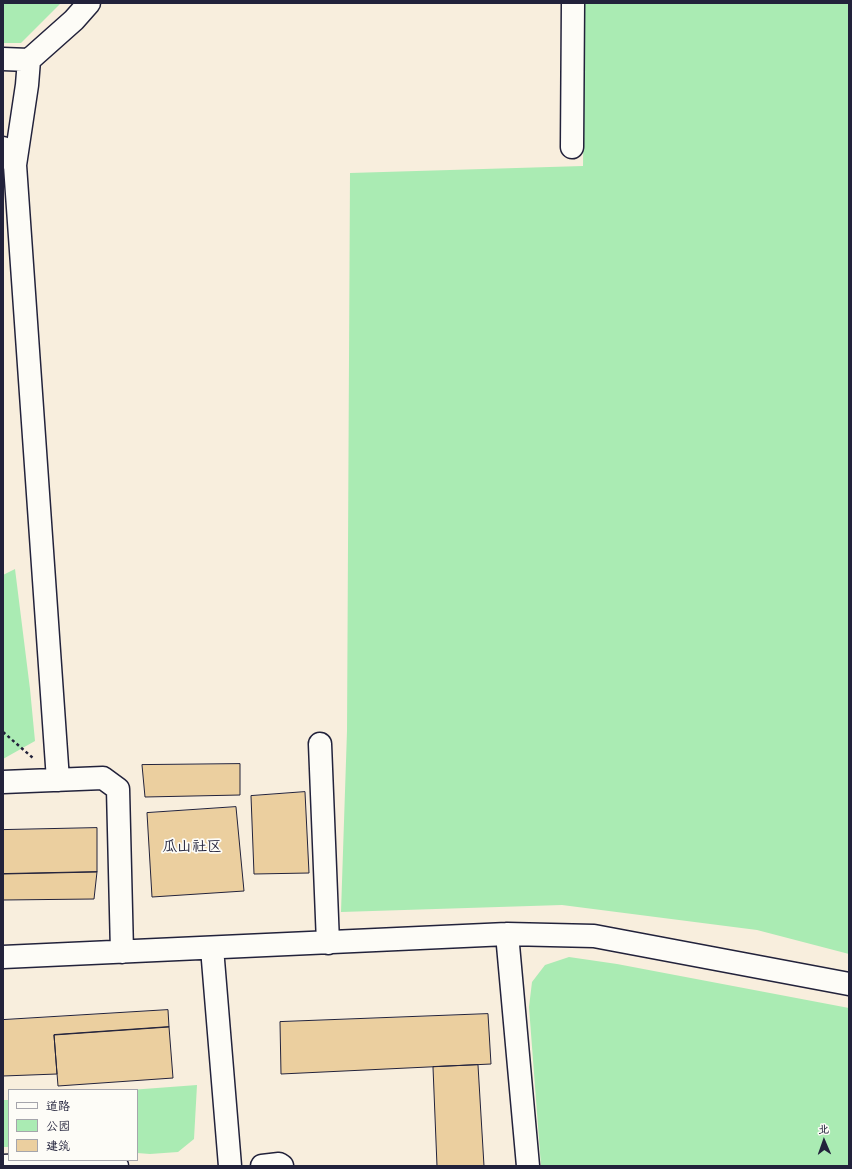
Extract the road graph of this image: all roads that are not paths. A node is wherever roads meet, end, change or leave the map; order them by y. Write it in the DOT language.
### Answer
graph roads {
  1 [pos="89,3"];
  2 [pos="573,3"];
  3 [pos="3,59"];
  4 [pos="29,60"];
  5 [pos="572,147"];
  6 [pos="9,157"];
  7 [pos="13,269"];
  8 [pos="320,744"];
  9 [pos="58,780"];
  10 [pos="3,782"];
  11 [pos="507,934"];
  12 [pos="328,942"];
  13 [pos="212,948"];
  14 [pos="122,952"];
  15 [pos="3,957"];
  16 [pos="849,984"];
  17 [pos="3,1166"];
  18 [pos="117,1166"];
  19 [pos="230,1166"];
  20 [pos="262,1166"];
  21 [pos="282,1166"];
  22 [pos="528,1166"];
  1 -- 4 [label="street"];
  2 -- 5 [label="street"];
  3 -- 4 [label="street"];
  4 -- 6 [label="street"];
  6 -- 7 [label="street"];
  7 -- 9 [label="street"];
  8 -- 12 [label="street"];
  9 -- 10 [label="street"];
  9 -- 14 [label="street"];
  11 -- 12 [label="street"];
  11 -- 16 [label="street"];
  11 -- 22 [label="street"];
  12 -- 13 [label="street"];
  13 -- 14 [label="street"];
  13 -- 19 [label="street"];
  14 -- 15 [label="street"];
  17 -- 18 [label="street"];
  20 -- 21 [label="street"];
}
